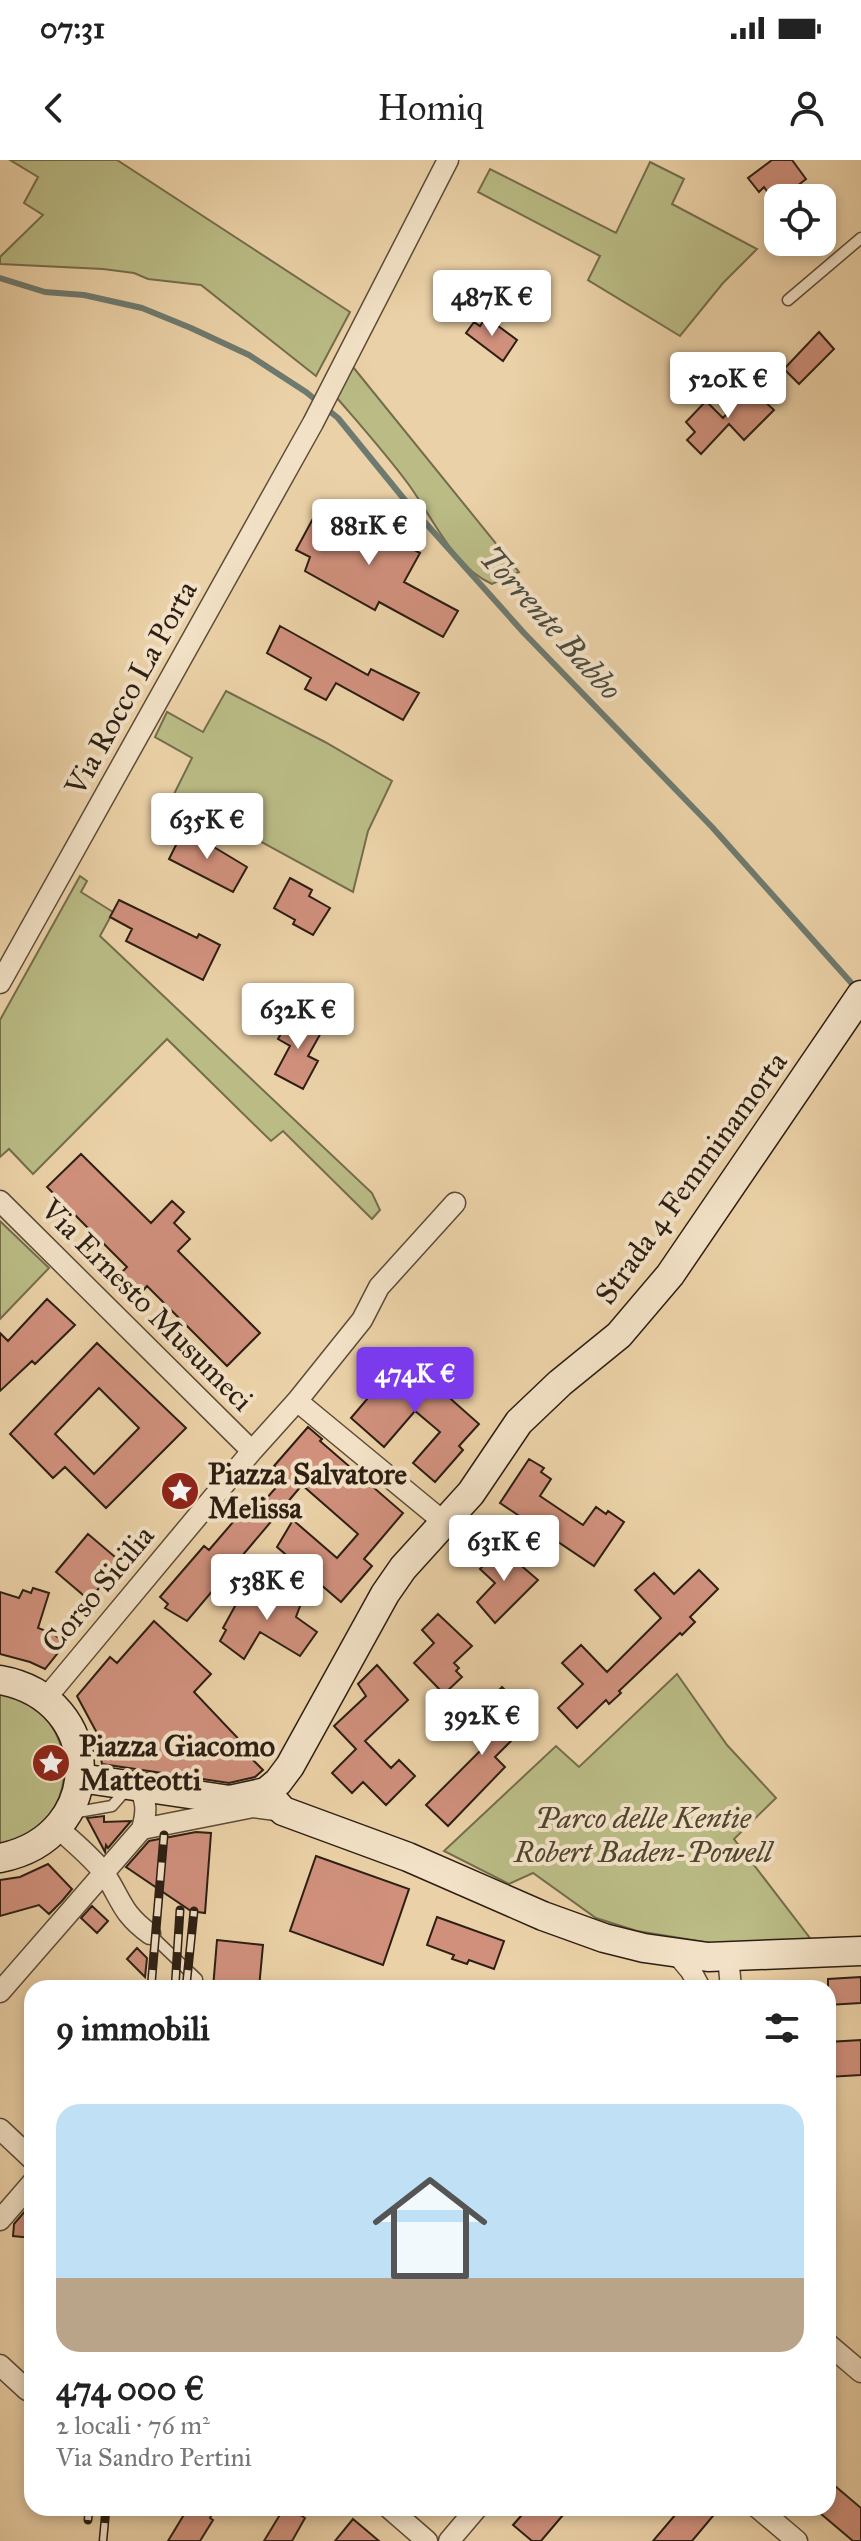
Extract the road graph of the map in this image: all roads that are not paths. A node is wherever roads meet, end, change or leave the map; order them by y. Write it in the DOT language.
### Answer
graph roads {
  1 [pos="448,160"];
  2 [pos="861,238"];
  3 [pos="788,300"];
  4 [pos="0,983"];
  5 [pos="861,995"];
  6 [pos="0,1201"];
  7 [pos="455,1203"];
  8 [pos="297,1401"];
  9 [pos="252,1451"];
  10 [pos="445,1523"];
  11 [pos="0,1680"];
  12 [pos="53,1690"];
  13 [pos="91,1779"];
  14 [pos="134,1784"];
  15 [pos="270,1798"];
  16 [pos="67,1828"];
  17 [pos="142,1829"];
  18 [pos="0,1858"];
  19 [pos="103,1872"];
  20 [pos="150,1934"];
  21 [pos="861,1951"];
  22 [pos="676,1953"];
  23 [pos="728,1956"];
  24 [pos="197,1980"];
  25 [pos="696,1980"];
  26 [pos="730,1980"];
  27 [pos="0,1992"];
  28 [pos="0,2129"];
  29 [pos="24,2152"];
  30 [pos="24,2192"];
  31 [pos="0,2220"];
  32 [pos="836,2351"];
  33 [pos="0,2365"];
  34 [pos="861,2372"];
  35 [pos="24,2387"];
  36 [pos="398,2516"];
  37 [pos="470,2516"];
  38 [pos="767,2516"];
  39 [pos="427,2541"];
  40 [pos="449,2541"];
  41 [pos="797,2541"];
  1 -- 4 [label="street, Via Rocco La Porta"];
  2 -- 3 [label="lane"];
  5 -- 10 [label="street, Strada 4 Femminamorta"];
  6 -- 9 [label="street, Via Ernesto Musumeci"];
  7 -- 8 [label="street, Corso Sicilia"];
  8 -- 9 [label="street, Corso Sicilia"];
  8 -- 10 [label="street"];
  9 -- 12 [label="street, Corso Sicilia"];
  10 -- 15 [label="street, Strada 4 Femminamorta"];
  11 -- 12 [label="street"];
  12 -- 13 [label="street"];
  13 -- 14 [label="street"];
  13 -- 16 [label="street"];
  14 -- 15 [label="street"];
  14 -- 16 [label="lane"];
  14 -- 17 [label="street"];
  15 -- 17 [label="street"];
  15 -- 22 [label="street"];
  16 -- 18 [label="street"];
  16 -- 19 [label="street"];
  17 -- 19 [label="street"];
  19 -- 20 [label="street"];
  19 -- 27 [label="street"];
  20 -- 24 [label="lane"];
  21 -- 23 [label="street"];
  22 -- 23 [label="street"];
  22 -- 25 [label="street"];
  23 -- 26 [label="street"];
  28 -- 29 [label="street"];
  30 -- 31 [label="street"];
  32 -- 34 [label="street"];
  33 -- 35 [label="street"];
  36 -- 39 [label="street"];
  37 -- 40 [label="street"];
  38 -- 41 [label="street"];
}
